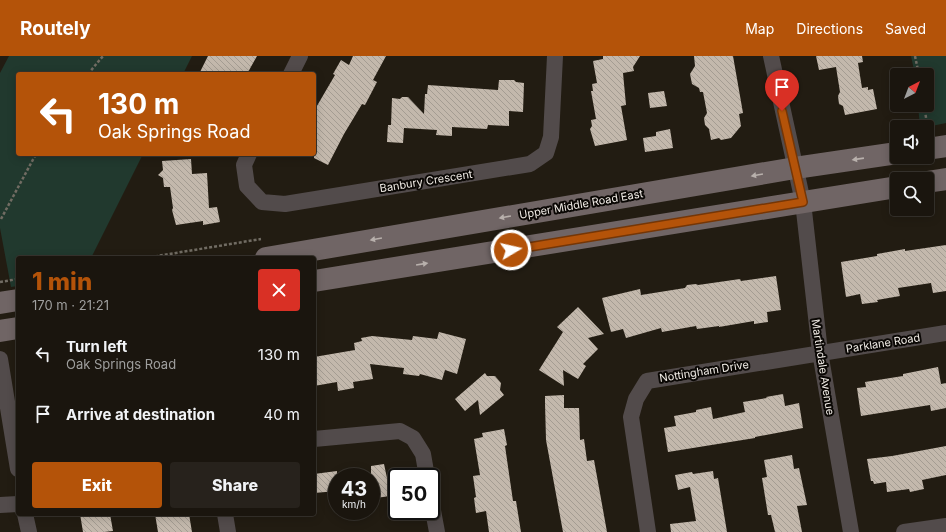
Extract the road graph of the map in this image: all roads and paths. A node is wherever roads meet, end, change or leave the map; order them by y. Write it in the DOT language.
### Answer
graph roads {
  1 [pos="103,56"];
  2 [pos="300,56"];
  3 [pos="555,56"];
  4 [pos="770,56"];
  5 [pos="915,56"];
  6 [pos="918,68"];
  7 [pos="90,72"];
  8 [pos="292,72"];
  9 [pos="934,142"];
  10 [pos="946,146"];
  11 [pos="890,154"];
  12 [pos="35,156"];
  13 [pos="248,156"];
  14 [pos="795,168"];
  15 [pos="946,179"];
  16 [pos="934,181"];
  17 [pos="890,188"];
  18 [pos="803,202"];
  19 [pos="1,219"];
  20 [pos="278,256"];
  21 [pos="16,279"];
  22 [pos="316,281"];
  23 [pos="0,282"];
  24 [pos="16,300"];
  25 [pos="0,303"];
  26 [pos="16,328"];
  27 [pos="0,331"];
  28 [pos="946,333"];
  29 [pos="820,352"];
  30 [pos="0,359"];
  31 [pos="316,439"];
  32 [pos="16,458"];
  33 [pos="425,468"];
  34 [pos="16,504"];
  35 [pos="0,505"];
  36 [pos="25,516"];
  37 [pos="225,516"];
  38 [pos="434,520"];
  39 [pos="946,526"];
  40 [pos="28,532"];
  41 [pos="228,532"];
  42 [pos="436,532"];
  43 [pos="648,532"];
  44 [pos="850,532"];
  45 [pos="904,532"];
  1 -- 7 [label="path"];
  2 -- 8 [label="street"];
  3 -- 13 [label="street, Banbury Crescent"];
  4 -- 14 [label="street, Martindale Avenue"];
  5 -- 6 [label="path"];
  9 -- 10 [label="main road"];
  11 -- 14 [label="main road, Upper Middle Road East, one-way"];
  12 -- 19 [label="path"];
  14 -- 18 [label="street, Martindale Avenue"];
  14 -- 20 [label="main road, Upper Middle Road East, one-way"];
  15 -- 16 [label="main road"];
  17 -- 18 [label="main road"];
  22 -- 18 [label="main road, one-way"];
  18 -- 29 [label="street, Martindale Avenue"];
  21 -- 23 [label="path"];
  24 -- 25 [label="main road"];
  26 -- 27 [label="main road"];
  28 -- 29 [label="street, Parklane Road"];
  29 -- 43 [label="street, Nottingham Drive"];
  29 -- 44 [label="street, Martindale Avenue"];
  30 -- 32 [label="street"];
  31 -- 33 [label="street"];
  34 -- 35 [label="street"];
  36 -- 40 [label="street"];
  37 -- 41 [label="street"];
  38 -- 42 [label="street"];
  39 -- 45 [label="street"];
}
